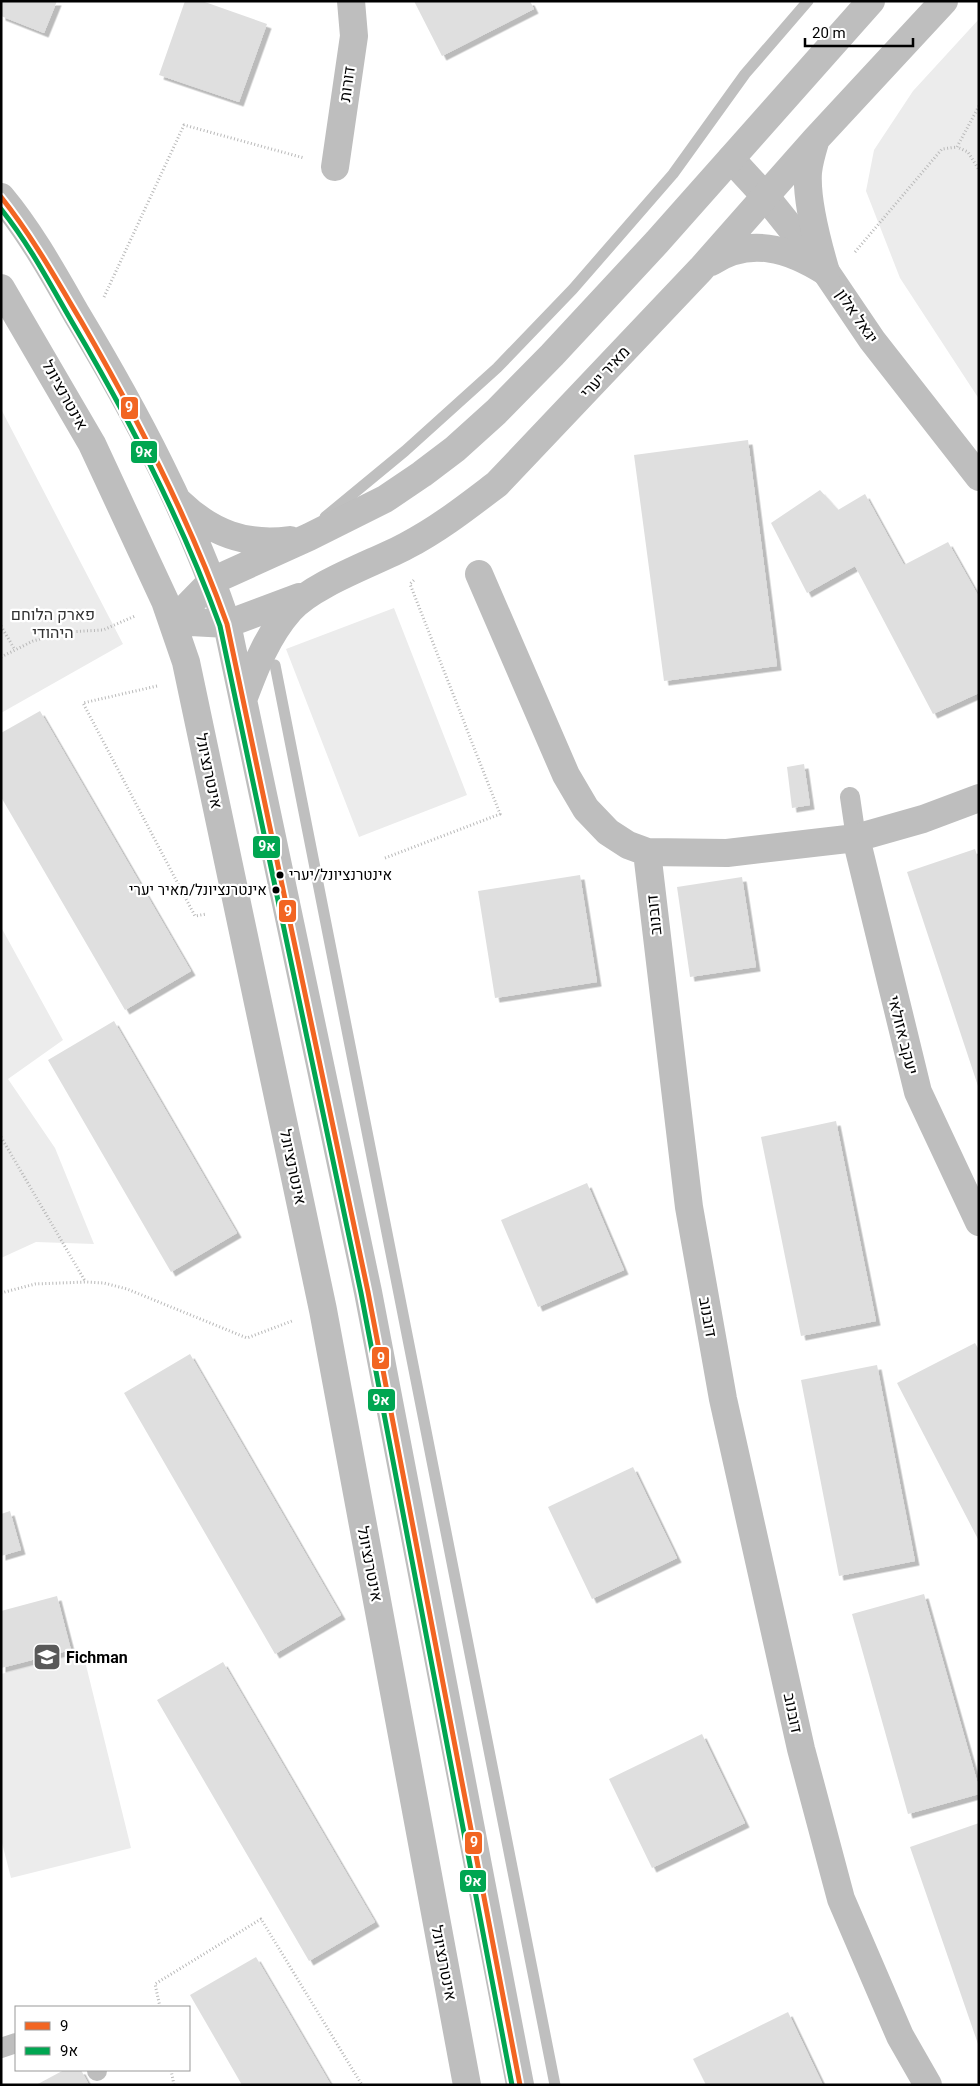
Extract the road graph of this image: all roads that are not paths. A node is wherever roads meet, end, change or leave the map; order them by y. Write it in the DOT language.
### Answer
graph roads {
  1 [pos="351,1"];
  2 [pos="871,1"];
  3 [pos="944,1"];
  4 [pos="815,140"];
  5 [pos="731,158"];
  6 [pos="335,167"];
  7 [pos="1,197"];
  8 [pos="766,197"];
  9 [pos="702,269"];
  10 [pos="829,276"];
  11 [pos="1,288"];
  12 [pos="979,477"];
  13 [pos="175,498"];
  14 [pos="308,537"];
  15 [pos="479,574"];
  16 [pos="212,581"];
  17 [pos="314,591"];
  18 [pos="173,621"];
  19 [pos="227,624"];
  20 [pos="243,700"];
  21 [pos="850,798"];
  22 [pos="979,798"];
  23 [pos="856,838"];
  24 [pos="647,852"];
  25 [pos="979,1222"];
  26 [pos="15,2043"];
  27 [pos="1,2048"];
  28 [pos="467,2085"];
  29 [pos="520,2085"];
  30 [pos="928,2085"];
  1 -- 6 [label="street, דורות"];
  2 -- 5 [label="street"];
  3 -- 4 [label="street, מאיר יערי"];
  4 -- 8 [label="street, מאיר יערי"];
  4 -- 10 [label="street"];
  5 -- 8 [label="street, יגאל אלון"];
  5 -- 14 [label="street"];
  7 -- 13 [label="street"];
  8 -- 9 [label="street, מאיר יערי"];
  8 -- 10 [label="street, יגאל אלון"];
  9 -- 10 [label="street"];
  9 -- 17 [label="street, מאיר יערי"];
  10 -- 12 [label="street, יגאל אלון"];
  11 -- 18 [label="street, אינטרנציונל"];
  13 -- 14 [label="street"];
  13 -- 16 [label="street"];
  14 -- 16 [label="street"];
  15 -- 24 [label="street"];
  16 -- 18 [label="street"];
  16 -- 19 [label="street"];
  17 -- 19 [label="street"];
  17 -- 20 [label="street, מאיר יערי"];
  18 -- 19 [label="street"];
  18 -- 28 [label="street, אינטרנציונל"];
  19 -- 20 [label="street"];
  20 -- 29 [label="street"];
  21 -- 23 [label="lane"];
  22 -- 23 [label="street"];
  23 -- 24 [label="street"];
  23 -- 25 [label="street, יעקב אזולאי"];
  24 -- 30 [label="street, דובנוב"];
  26 -- 27 [label="lane"];
}
